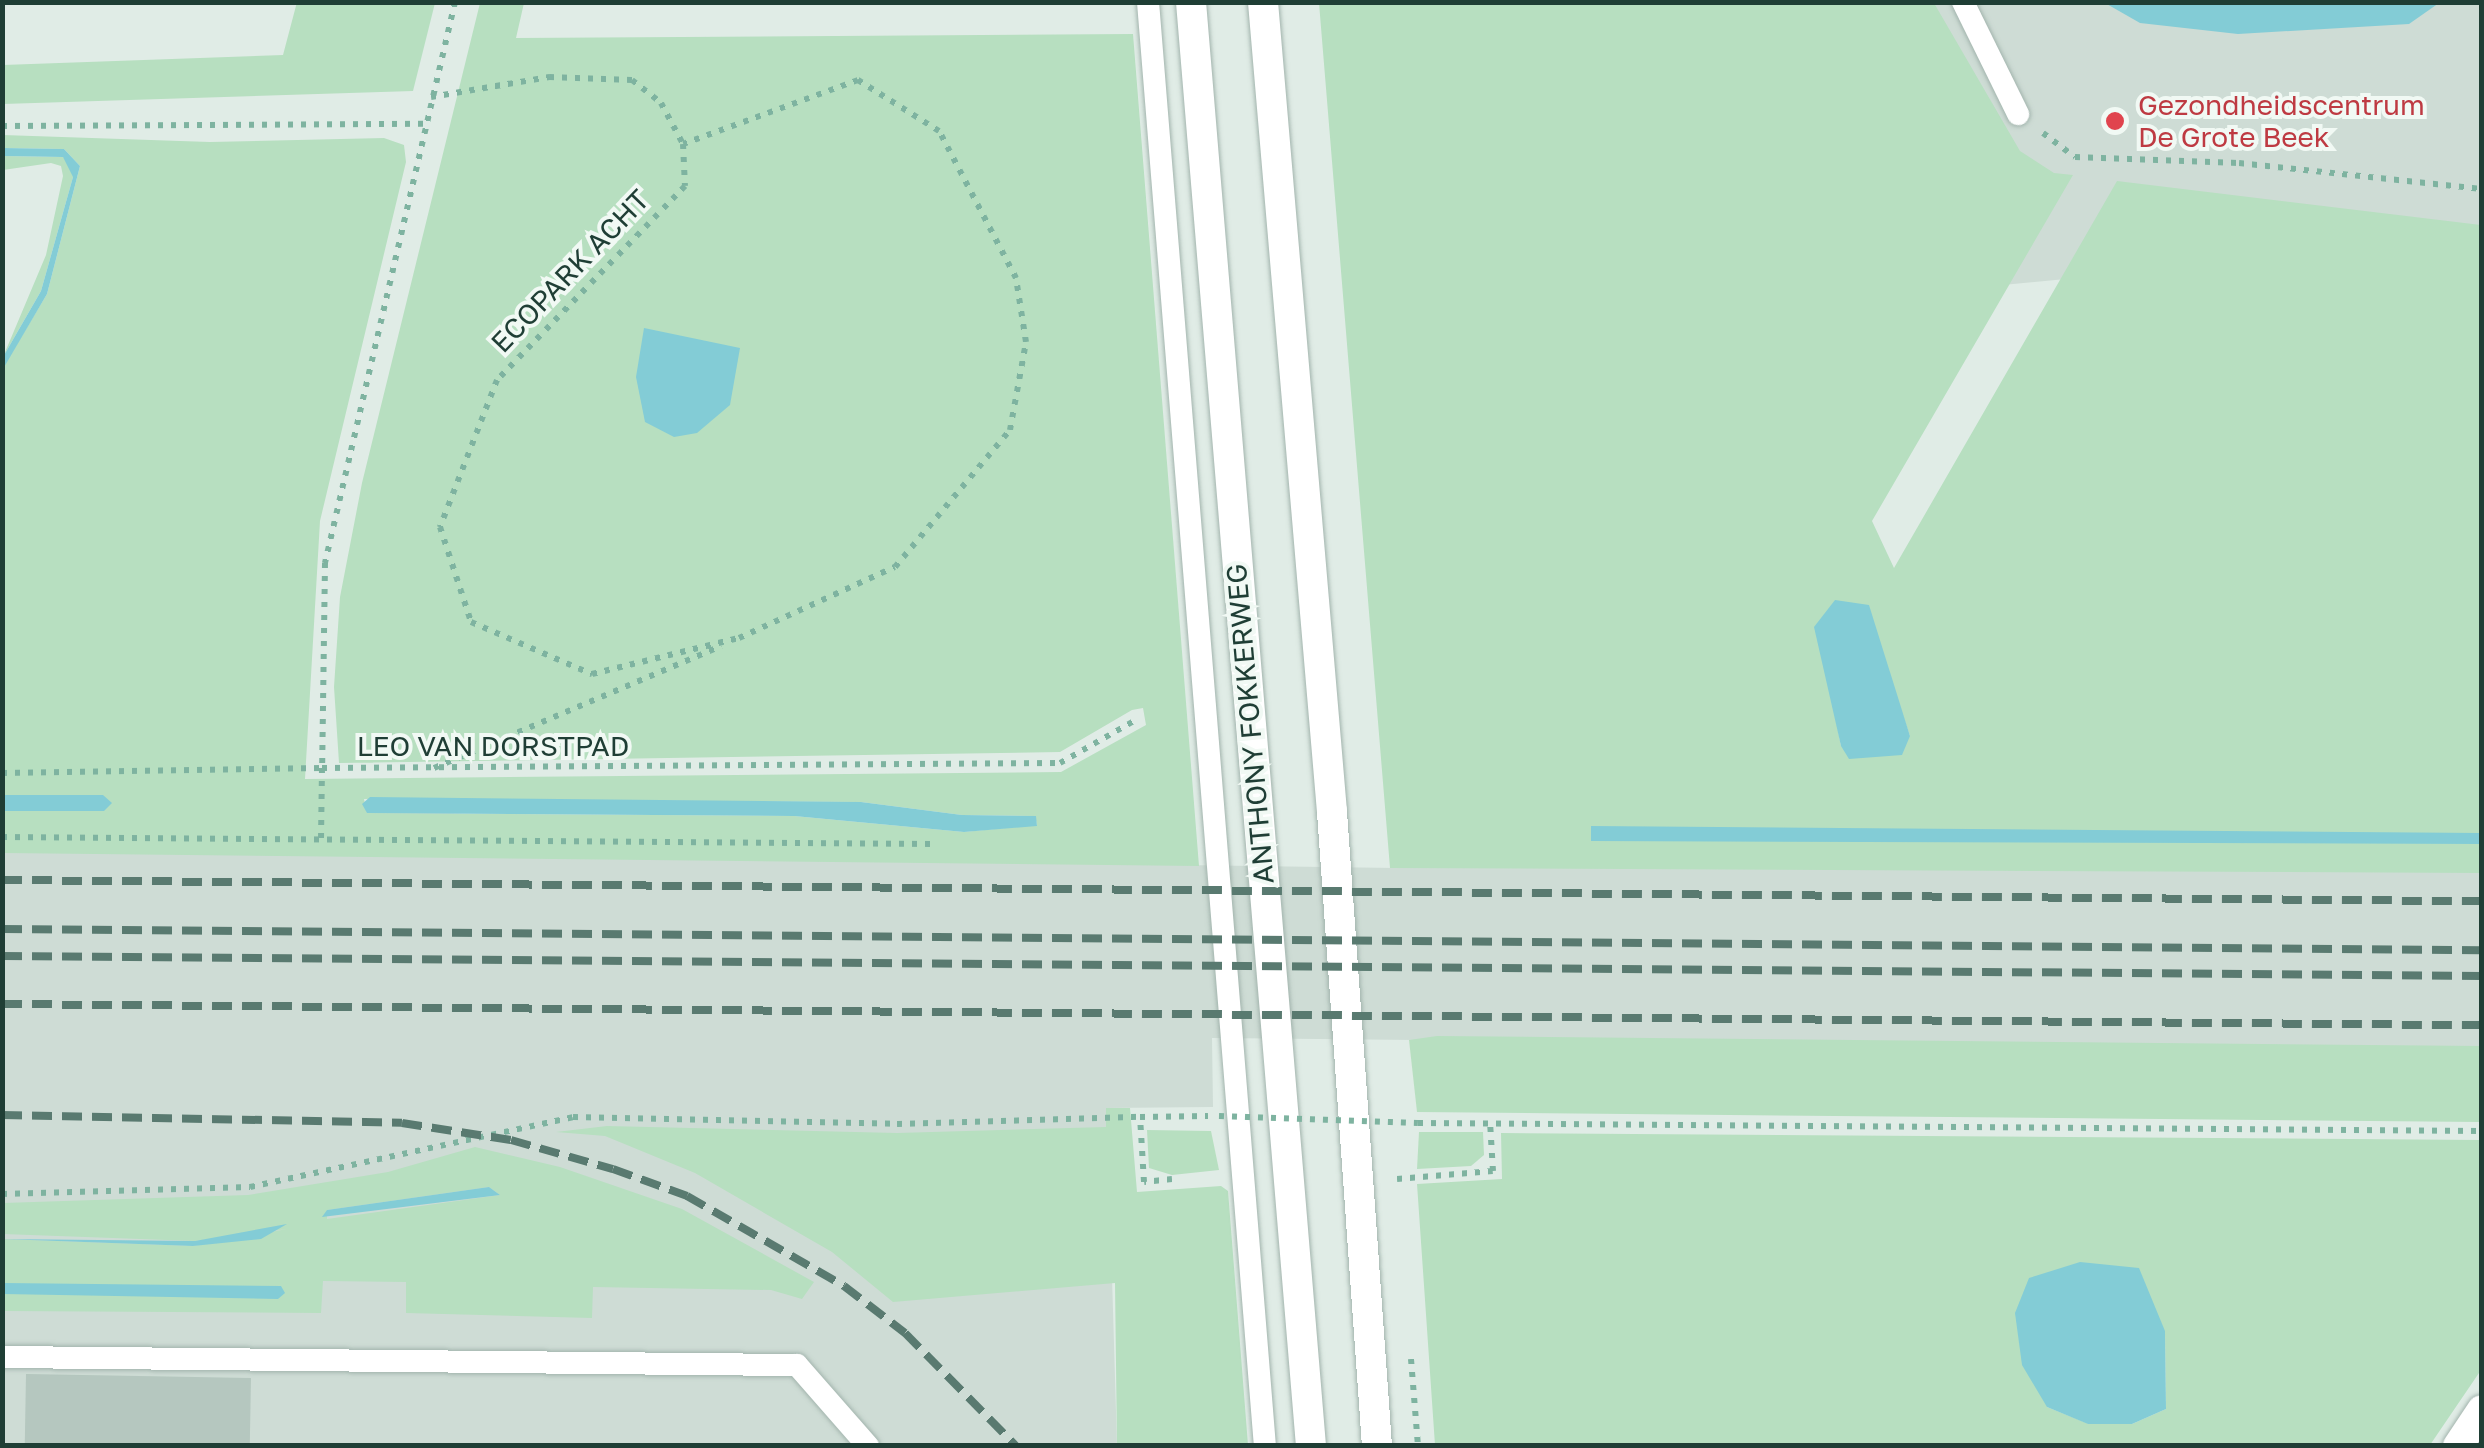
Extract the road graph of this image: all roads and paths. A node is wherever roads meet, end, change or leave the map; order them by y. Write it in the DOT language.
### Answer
graph roads {
  1 [pos="455,2"];
  2 [pos="1148,2"];
  3 [pos="1191,2"];
  4 [pos="1263,2"];
  5 [pos="1963,2"];
  6 [pos="431,98"];
  7 [pos="2018,114"];
  8 [pos="425,124"];
  9 [pos="2,126"];
  10 [pos="682,144"];
  11 [pos="2482,188"];
  12 [pos="739,638"];
  13 [pos="1134,721"];
  14 [pos="322,768"];
  15 [pos="428,770"];
  16 [pos="2,772"];
  17 [pos="2,837"];
  18 [pos="322,839"];
  19 [pos="933,844"];
  20 [pos="1140,1117"];
  21 [pos="1490,1122"];
  22 [pos="2482,1130"];
  23 [pos="1172,1179"];
  24 [pos="1397,1179"];
  25 [pos="2,1194"];
  26 [pos="2,1357"];
  27 [pos="2482,1410"];
  28 [pos="868,1446"];
  29 [pos="1265,1446"];
  30 [pos="1311,1446"];
  31 [pos="1377,1446"];
  32 [pos="2458,1446"];
  1 -- 6 [label="path, LEO VAN DORSTPAD"];
  2 -- 29 [label="lane, ANTHONY FOKKERWEG"];
  3 -- 30 [label="main road, ANTHONY FOKKERWEG"];
  4 -- 31 [label="main road"];
  5 -- 7 [label="lane"];
  6 -- 8 [label="path, LEO VAN DORSTPAD"];
  6 -- 10 [label="path"];
  7 -- 11 [label="path"];
  8 -- 9 [label="path"];
  8 -- 14 [label="path, LEO VAN DORSTPAD"];
  10 -- 12 [label="path, ECOPARK ACHT"];
  10 -- 12 [label="path, ECOPARK ACHT"];
  12 -- 15 [label="path"];
  13 -- 15 [label="path, LEO VAN DORSTPAD"];
  14 -- 15 [label="path, LEO VAN DORSTPAD"];
  14 -- 16 [label="path"];
  14 -- 18 [label="path"];
  17 -- 18 [label="path"];
  18 -- 19 [label="path"];
  20 -- 21 [label="path, bridge"];
  20 -- 23 [label="path"];
  20 -- 25 [label="path"];
  21 -- 22 [label="path"];
  21 -- 24 [label="path"];
  26 -- 28 [label="lane"];
  27 -- 32 [label="main road"];
}
